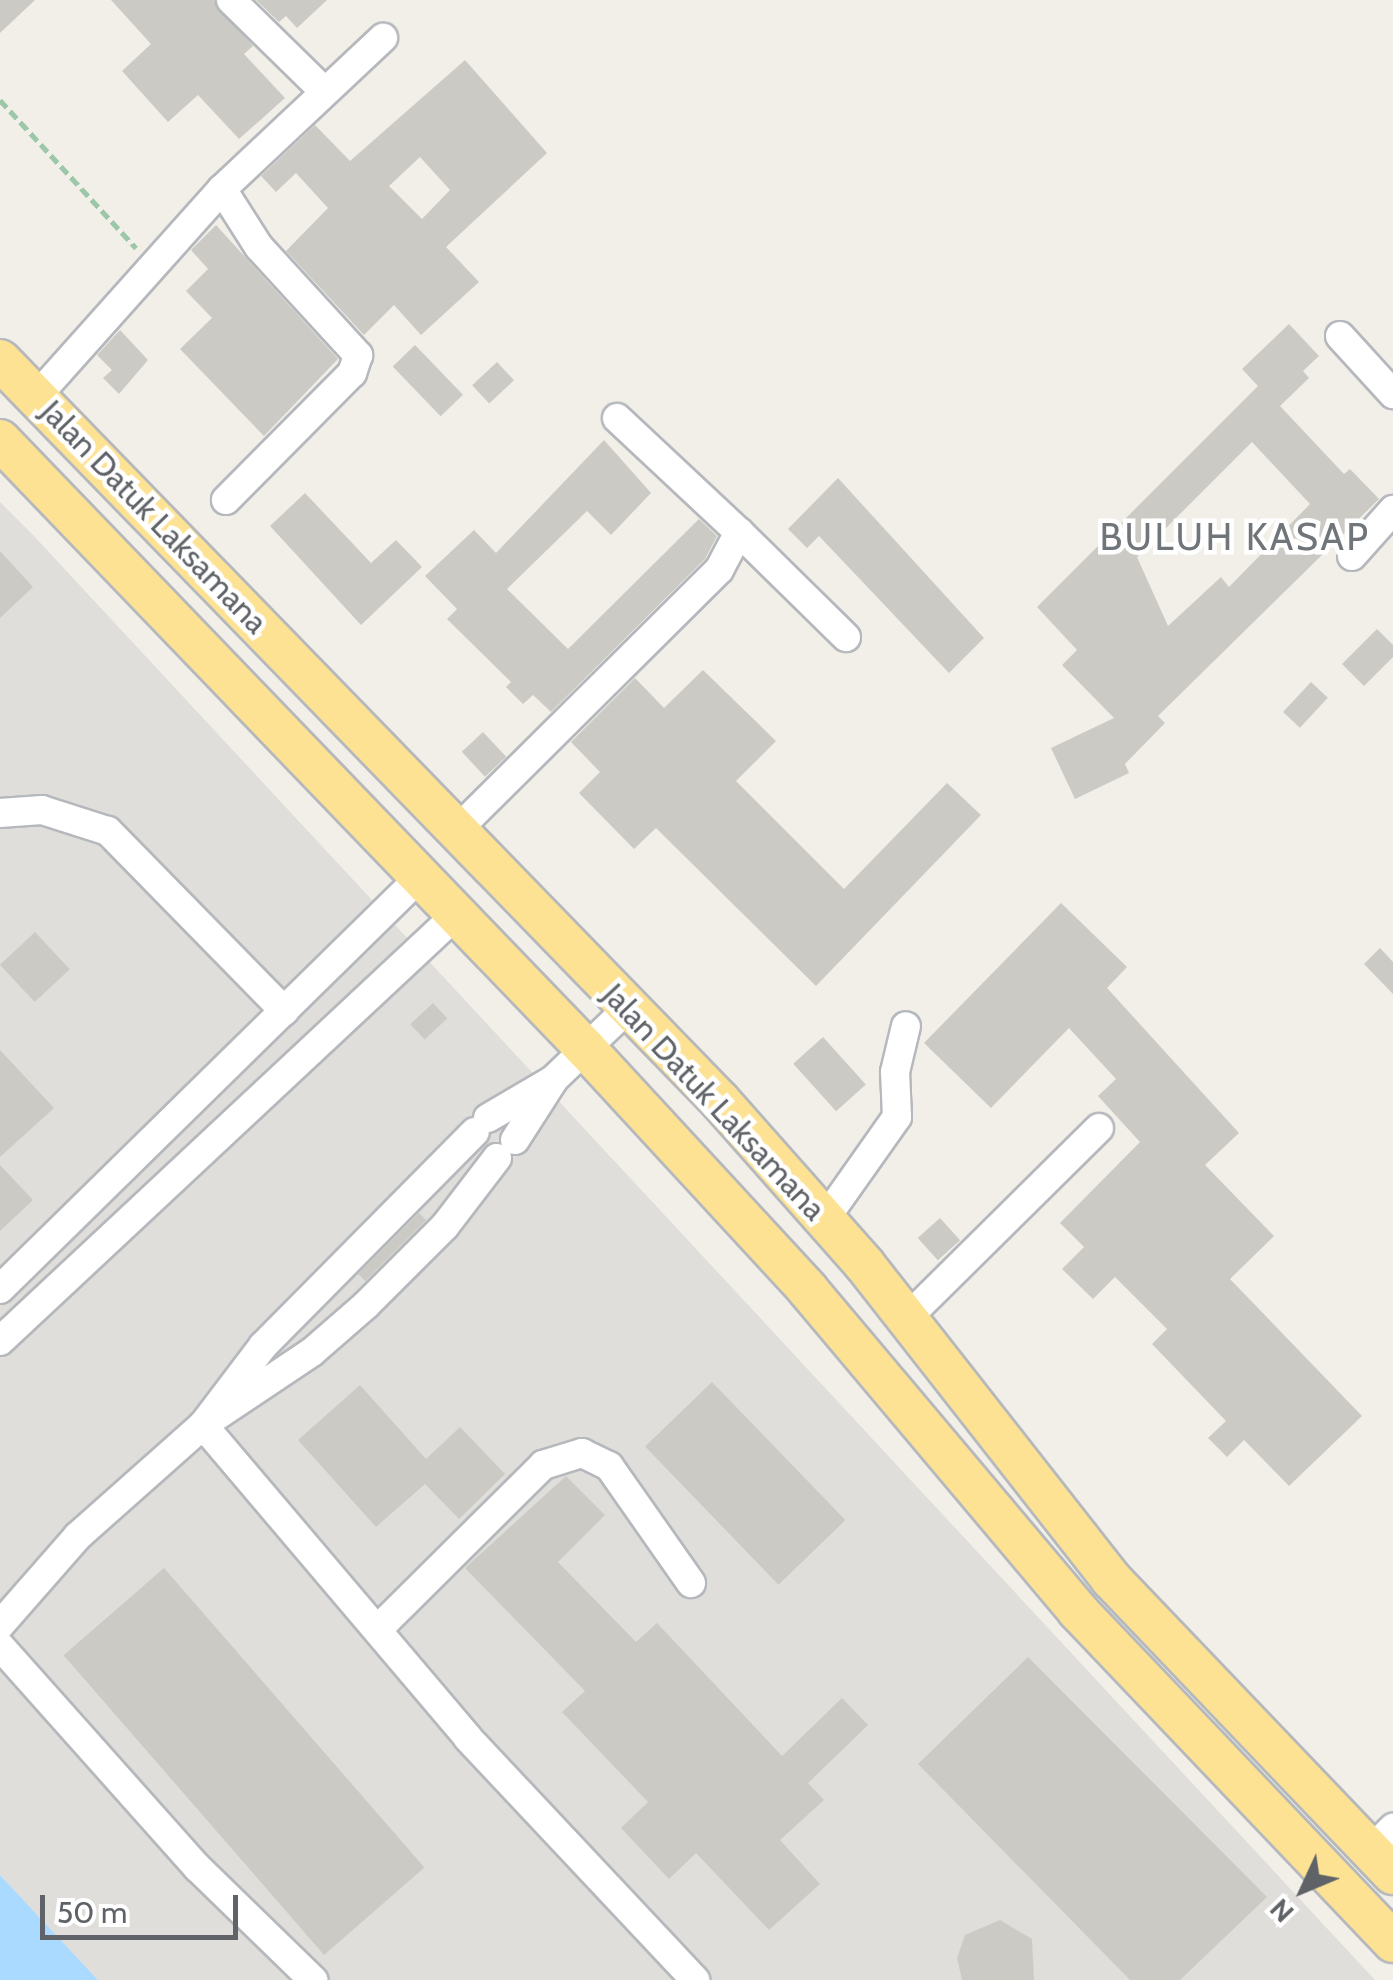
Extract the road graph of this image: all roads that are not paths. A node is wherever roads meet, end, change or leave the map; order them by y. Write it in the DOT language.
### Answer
graph roads {
  1 [pos="231,0"];
  2 [pos="383,38"];
  3 [pos="324,91"];
  4 [pos="222,189"];
  5 [pos="1340,336"];
  6 [pos="0,360"];
  7 [pos="1393,394"];
  8 [pos="36,397"];
  9 [pos="617,418"];
  10 [pos="0,440"];
  11 [pos="226,500"];
  12 [pos="1393,510"];
  13 [pos="739,532"];
  14 [pos="1352,556"];
  15 [pos="846,637"];
  16 [pos="0,813"];
  17 [pos="459,828"];
  18 [pos="422,876"];
  19 [pos="458,913"];
  20 [pos="627,1009"];
  21 [pos="284,1011"];
  22 [pos="906,1026"];
  23 [pos="586,1048"];
  24 [pos="554,1079"];
  25 [pos="1099,1128"];
  26 [pos="825,1219"];
  27 [pos="0,1290"];
  28 [pos="907,1318"];
  29 [pos="0,1341"];
  30 [pos="202,1424"];
  31 [pos="1110,1579"];
  32 [pos="691,1583"];
  33 [pos="1078,1611"];
  34 [pos="0,1625"];
  35 [pos="378,1629"];
  36 [pos="0,1646"];
  37 [pos="1385,1851"];
  38 [pos="1393,1942"];
  39 [pos="313,1980"];
  40 [pos="696,1980"];
  1 -- 3 [label="lane"];
  2 -- 3 [label="lane"];
  3 -- 4 [label="lane"];
  4 -- 8 [label="lane"];
  4 -- 11 [label="lane"];
  5 -- 7 [label="lane"];
  6 -- 8 [label="highway, Jalan Datuk Laksamana"];
  8 -- 17 [label="highway, Jalan Datuk Laksamana"];
  9 -- 13 [label="lane"];
  10 -- 18 [label="highway, Jalan Datuk Laksamana"];
  12 -- 14 [label="lane"];
  13 -- 15 [label="lane"];
  13 -- 17 [label="lane"];
  16 -- 21 [label="lane"];
  17 -- 20 [label="highway, Jalan Datuk Laksamana"];
  18 -- 19 [label="highway, Jalan Datuk Laksamana"];
  18 -- 21 [label="lane"];
  19 -- 23 [label="highway, Jalan Datuk Laksamana"];
  19 -- 29 [label="lane"];
  20 -- 23 [label="lane"];
  20 -- 26 [label="highway, Jalan Datuk Laksamana"];
  21 -- 27 [label="lane"];
  22 -- 26 [label="lane"];
  23 -- 24 [label="lane"];
  23 -- 33 [label="highway, Jalan Datuk Laksamana"];
  24 -- 30 [label="lane"];
  24 -- 30 [label="lane"];
  25 -- 28 [label="lane"];
  26 -- 28 [label="highway, Jalan Datuk Laksamana"];
  28 -- 31 [label="highway, Jalan Datuk Laksamana"];
  30 -- 34 [label="lane"];
  30 -- 35 [label="lane"];
  31 -- 33 [label="highway"];
  31 -- 37 [label="highway, Jalan Datuk Laksamana"];
  32 -- 35 [label="lane"];
  33 -- 38 [label="highway, Jalan Datuk Laksamana"];
  35 -- 40 [label="lane"];
  36 -- 39 [label="lane"];
}
